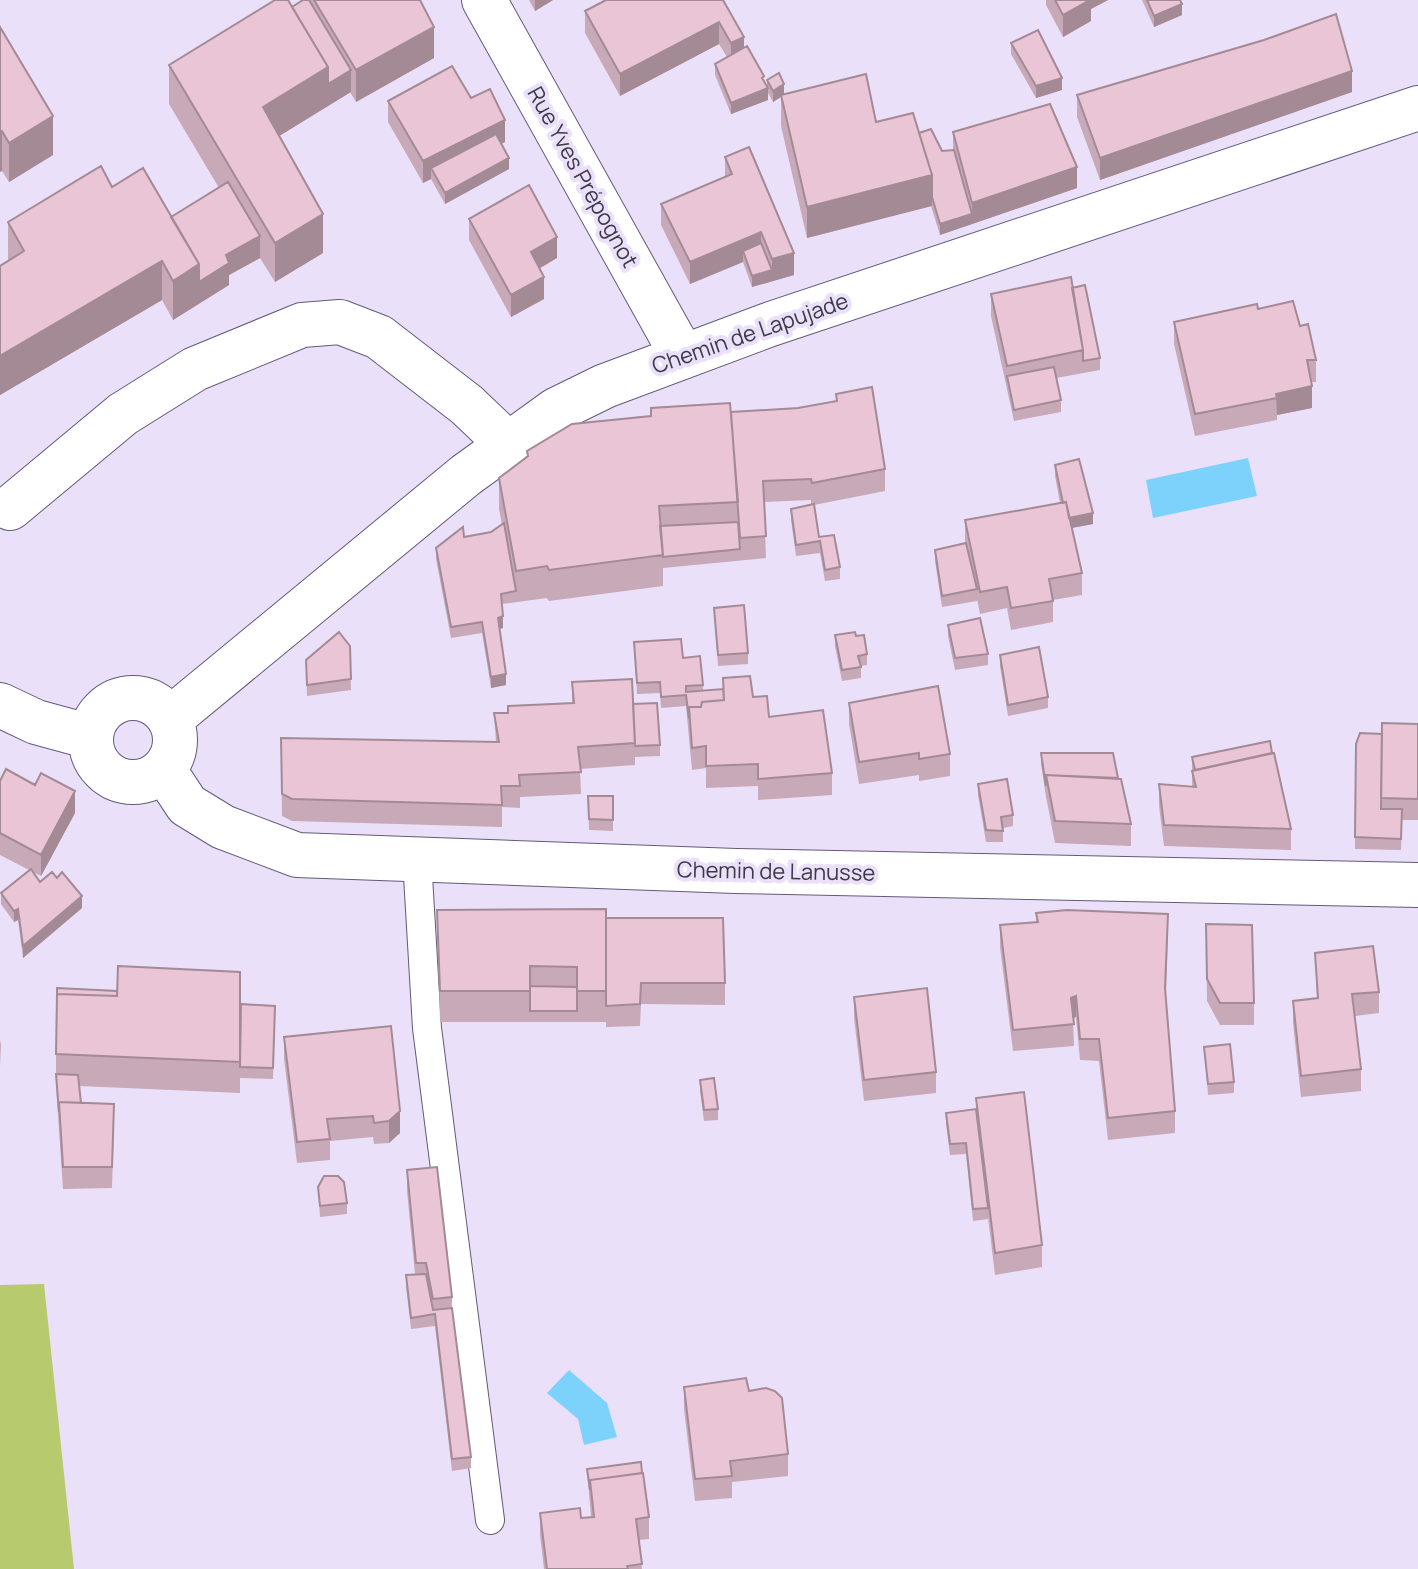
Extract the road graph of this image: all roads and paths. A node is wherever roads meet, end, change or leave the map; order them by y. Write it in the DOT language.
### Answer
graph roads {
  1 [pos="484,0"];
  2 [pos="1418,108"];
  3 [pos="682,355"];
  4 [pos="509,445"];
  5 [pos="10,508"];
  6 [pos="0,705"];
  7 [pos="170,719"];
  8 [pos="91,737"];
  9 [pos="164,770"];
  10 [pos="417,859"];
  11 [pos="1418,885"];
  12 [pos="490,1520"];
  1 -- 3 [label="street, Rue Yves Prépognot"];
  2 -- 3 [label="street, Chemin de Lapujade"];
  3 -- 4 [label="street, Chemin de Lapujade"];
  4 -- 5 [label="street"];
  4 -- 7 [label="street, Chemin de Lapujade"];
  6 -- 8 [label="street"];
  7 -- 8 [label="street"];
  7 -- 9 [label="street"];
  8 -- 9 [label="street"];
  9 -- 10 [label="street, Chemin de Lanusse"];
  10 -- 11 [label="street, Chemin de Lanusse"];
  10 -- 12 [label="lane"];
}
